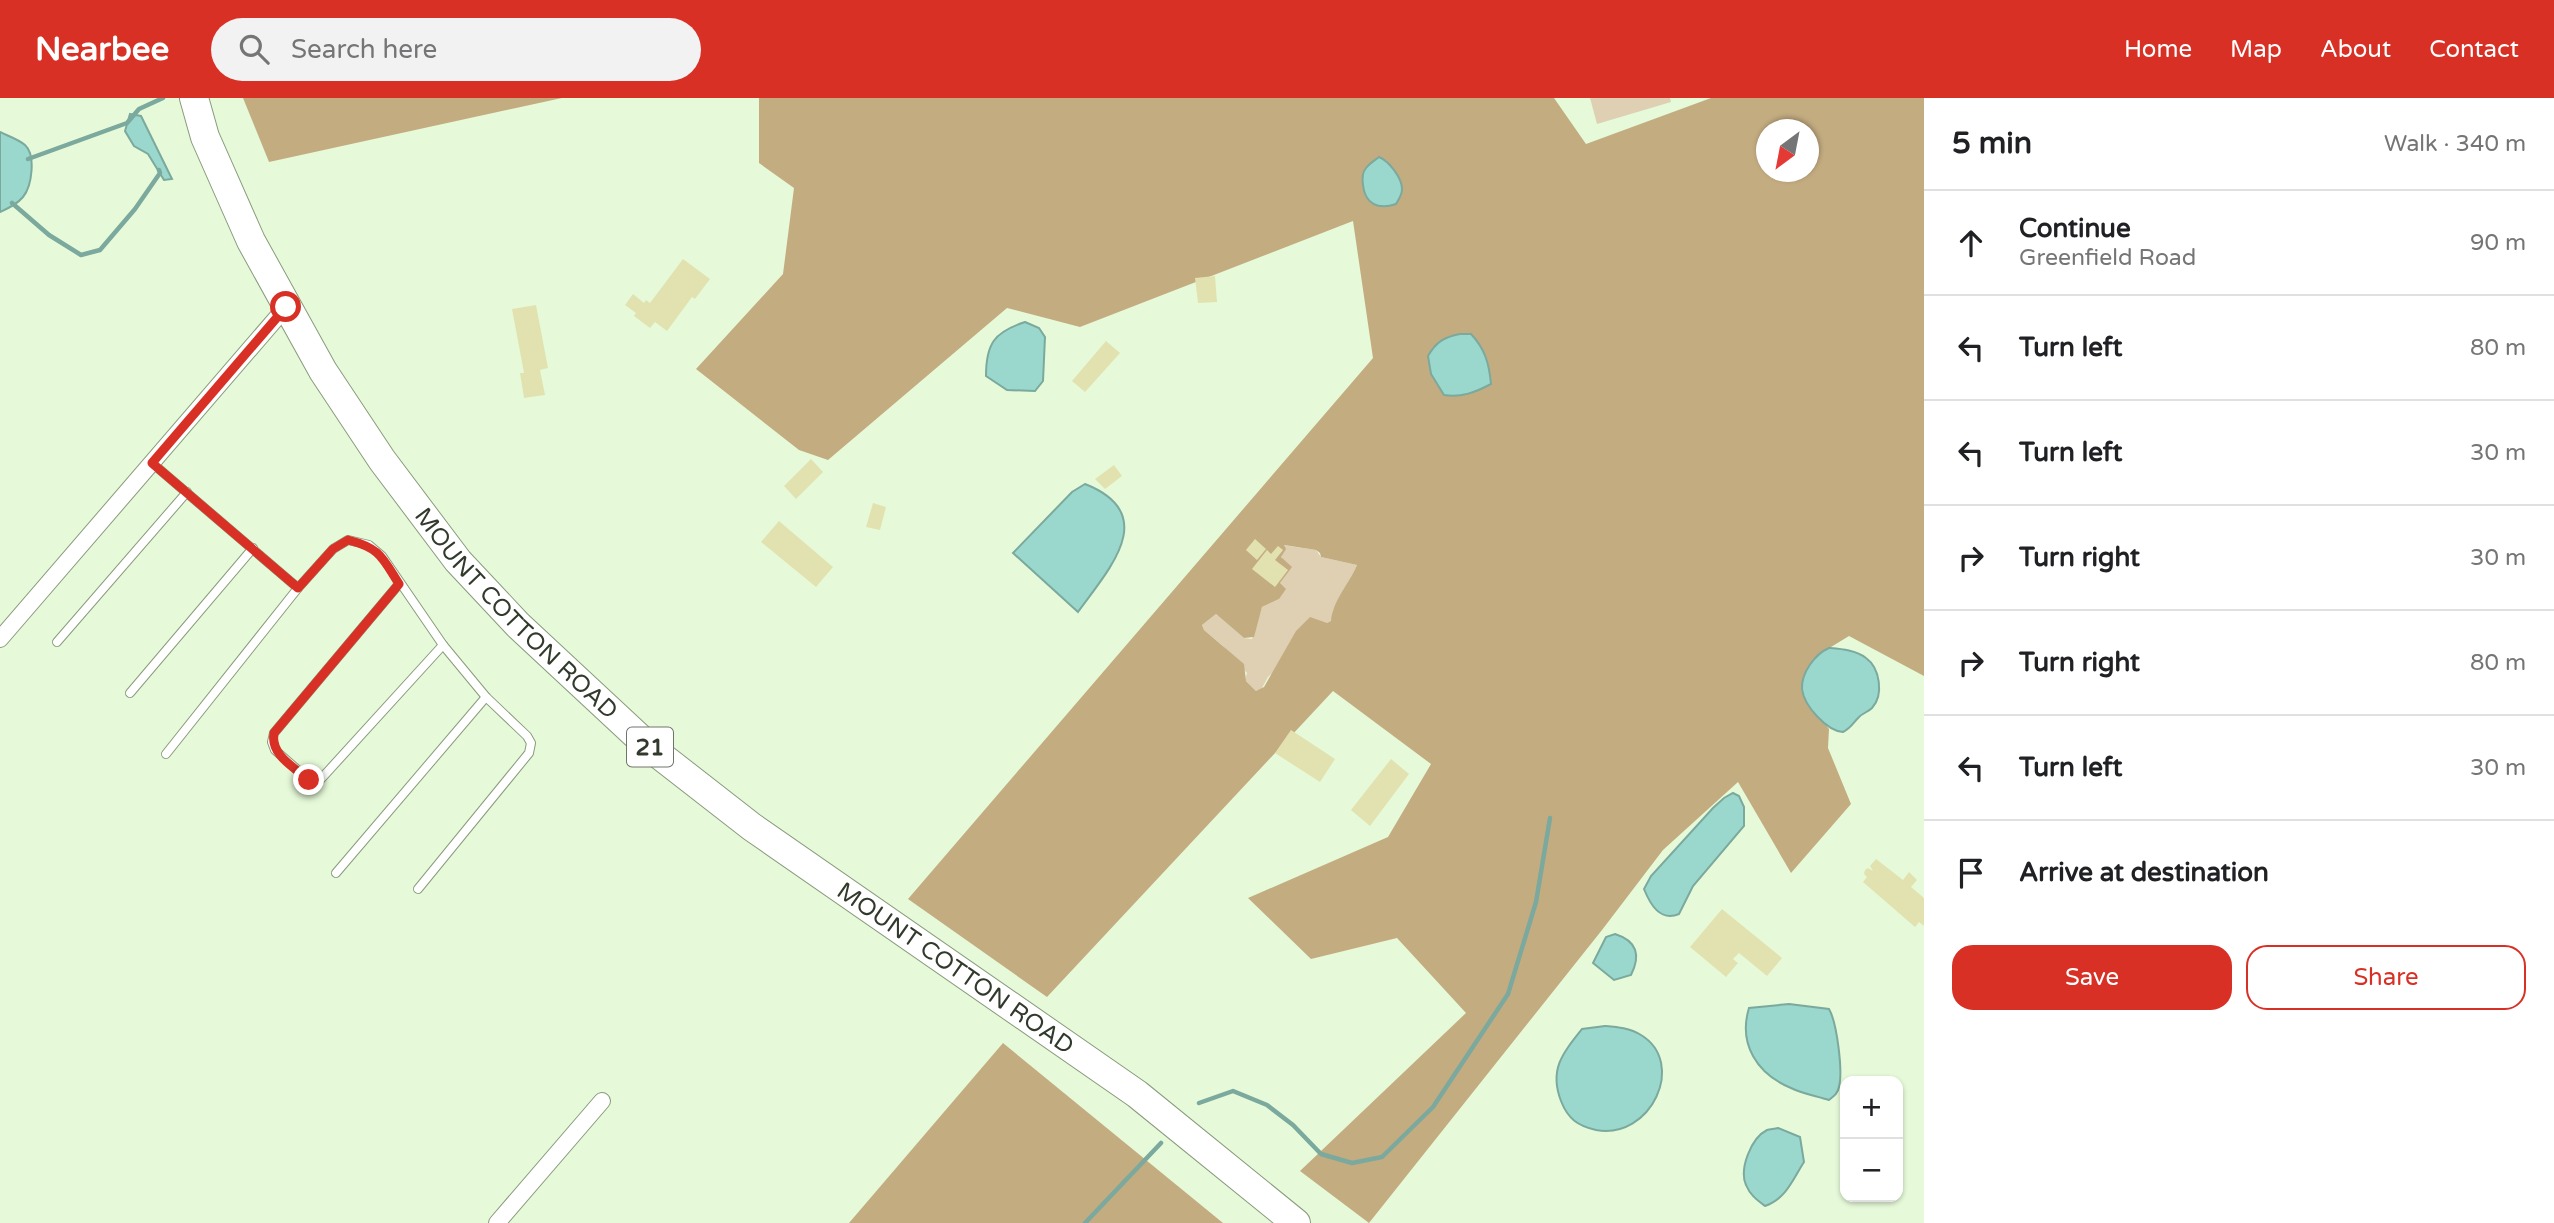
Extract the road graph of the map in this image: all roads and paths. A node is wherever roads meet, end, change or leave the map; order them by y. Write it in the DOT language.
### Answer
graph roads {
  1 [pos="194,98"];
  2 [pos="286,307"];
  3 [pos="152,463"];
  4 [pos="187,492"];
  5 [pos="253,548"];
  6 [pos="399,584"];
  7 [pos="298,588"];
  8 [pos="0,639"];
  9 [pos="57,642"];
  10 [pos="443,645"];
  11 [pos="130,693"];
  12 [pos="486,697"];
  13 [pos="166,754"];
  14 [pos="336,873"];
  15 [pos="418,889"];
  16 [pos="602,1101"];
  17 [pos="496,1223"];
  18 [pos="1296,1223"];
  1 -- 2 [label="highway, MOUNT COTTON ROAD / 21"];
  2 -- 3 [label="street"];
  2 -- 18 [label="highway, MOUNT COTTON ROAD / 21"];
  3 -- 4 [label="lane"];
  3 -- 8 [label="street"];
  4 -- 5 [label="lane"];
  4 -- 9 [label="lane"];
  5 -- 7 [label="lane"];
  5 -- 11 [label="lane"];
  6 -- 7 [label="lane"];
  6 -- 10 [label="lane"];
  6 -- 10 [label="lane"];
  7 -- 13 [label="lane"];
  10 -- 12 [label="lane"];
  12 -- 14 [label="lane"];
  12 -- 15 [label="lane"];
  16 -- 17 [label="street"];
}
